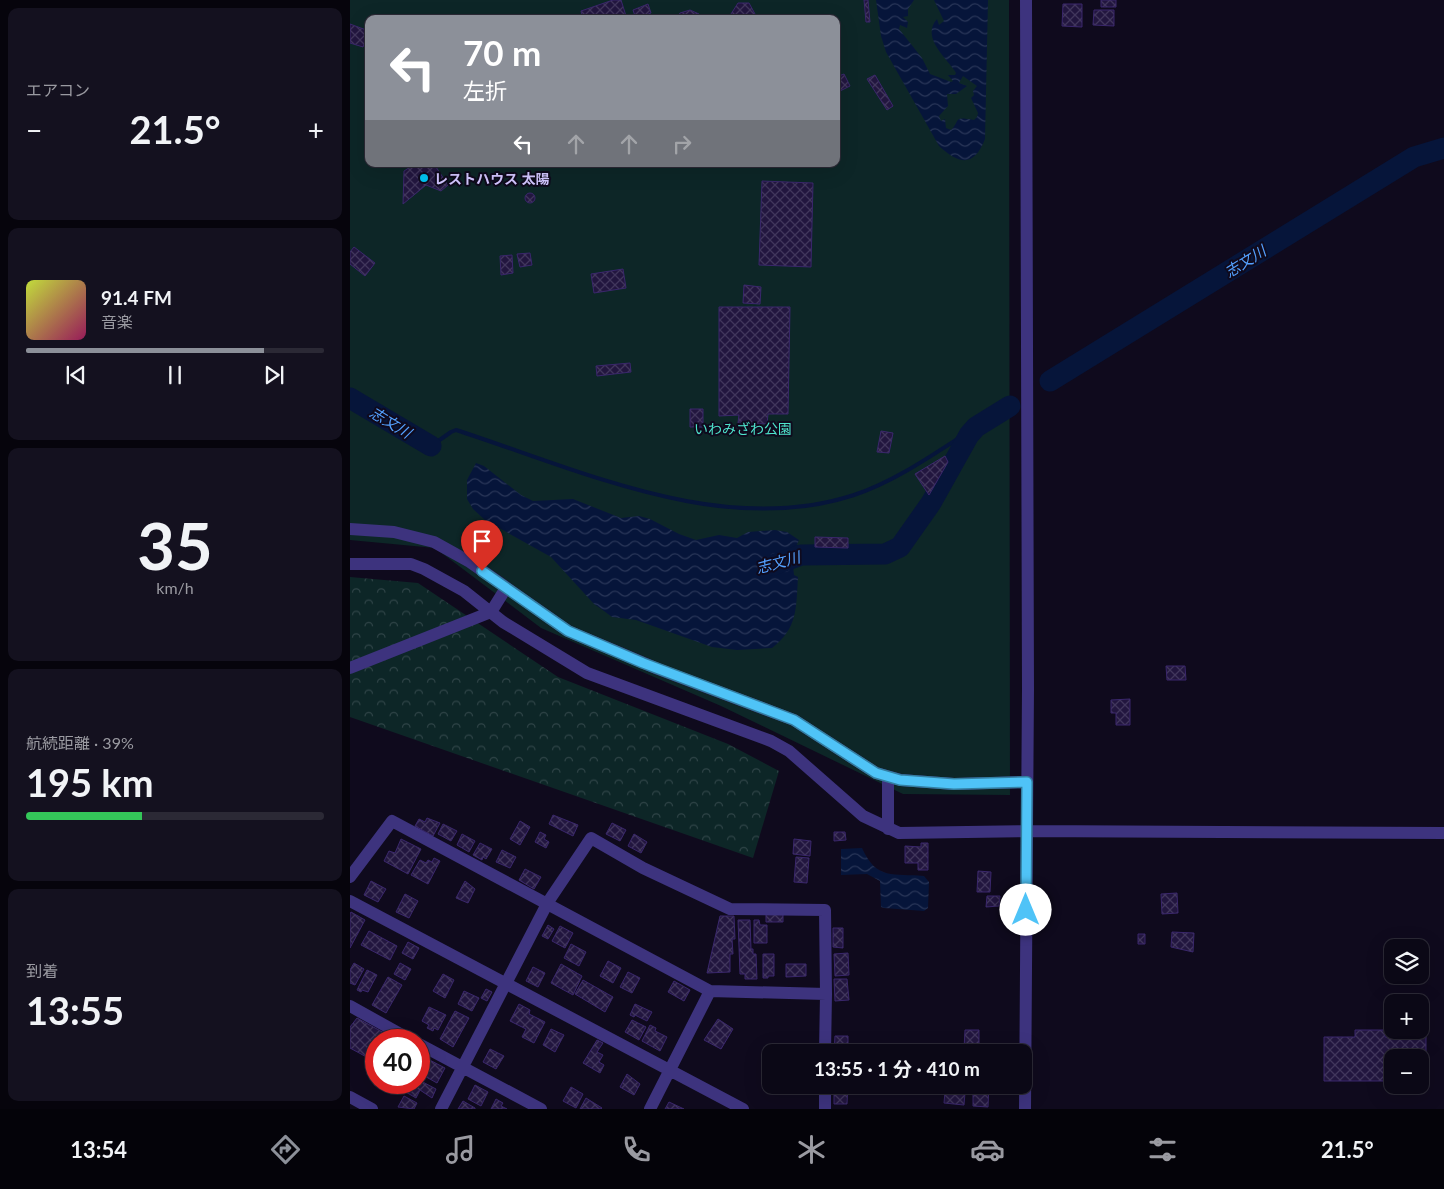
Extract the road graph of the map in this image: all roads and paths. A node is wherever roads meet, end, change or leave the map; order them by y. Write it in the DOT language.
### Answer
graph roads {
  1 [pos="1026,0"];
  2 [pos="350,529"];
  3 [pos="350,564"];
  4 [pos="506,588"];
  5 [pos="491,612"];
  6 [pos="350,668"];
  7 [pos="888,777"];
  8 [pos="1027,782"];
  9 [pos="888,829"];
  10 [pos="1026,831"];
  11 [pos="1444,833"];
  12 [pos="350,877"];
  13 [pos="350,901"];
  14 [pos="548,902"];
  15 [pos="506,984"];
  16 [pos="710,991"];
  17 [pos="826,994"];
  18 [pos="350,1006"];
  19 [pos="391,1029"];
  20 [pos="825,1044"];
  21 [pos="430,1050"];
  22 [pos="462,1068"];
  23 [pos="670,1070"];
  24 [pos="825,1094"];
  25 [pos="350,1097"];
  26 [pos="372,1109"];
  27 [pos="441,1109"];
  28 [pos="541,1109"];
  29 [pos="650,1109"];
  30 [pos="743,1109"];
  31 [pos="825,1109"];
  32 [pos="1025,1109"];
  1 -- 8 [label="street"];
  2 -- 4 [label="street"];
  3 -- 5 [label="street"];
  4 -- 5 [label="street"];
  4 -- 7 [label="street"];
  5 -- 6 [label="street"];
  5 -- 9 [label="street"];
  7 -- 8 [label="street"];
  7 -- 9 [label="street"];
  8 -- 10 [label="street"];
  9 -- 10 [label="street"];
  10 -- 11 [label="street"];
  10 -- 32 [label="street"];
  12 -- 14 [label="street"];
  13 -- 15 [label="street"];
  14 -- 15 [label="street"];
  14 -- 16 [label="street"];
  14 -- 17 [label="street"];
  15 -- 22 [label="street"];
  15 -- 23 [label="street"];
  16 -- 17 [label="street"];
  16 -- 23 [label="street"];
  17 -- 20 [label="street"];
  18 -- 19 [label="street"];
  21 -- 22 [label="street"];
  22 -- 27 [label="street"];
  22 -- 28 [label="street"];
  23 -- 29 [label="street"];
  23 -- 30 [label="street"];
  24 -- 31 [label="street"];
  25 -- 26 [label="street"];
}
